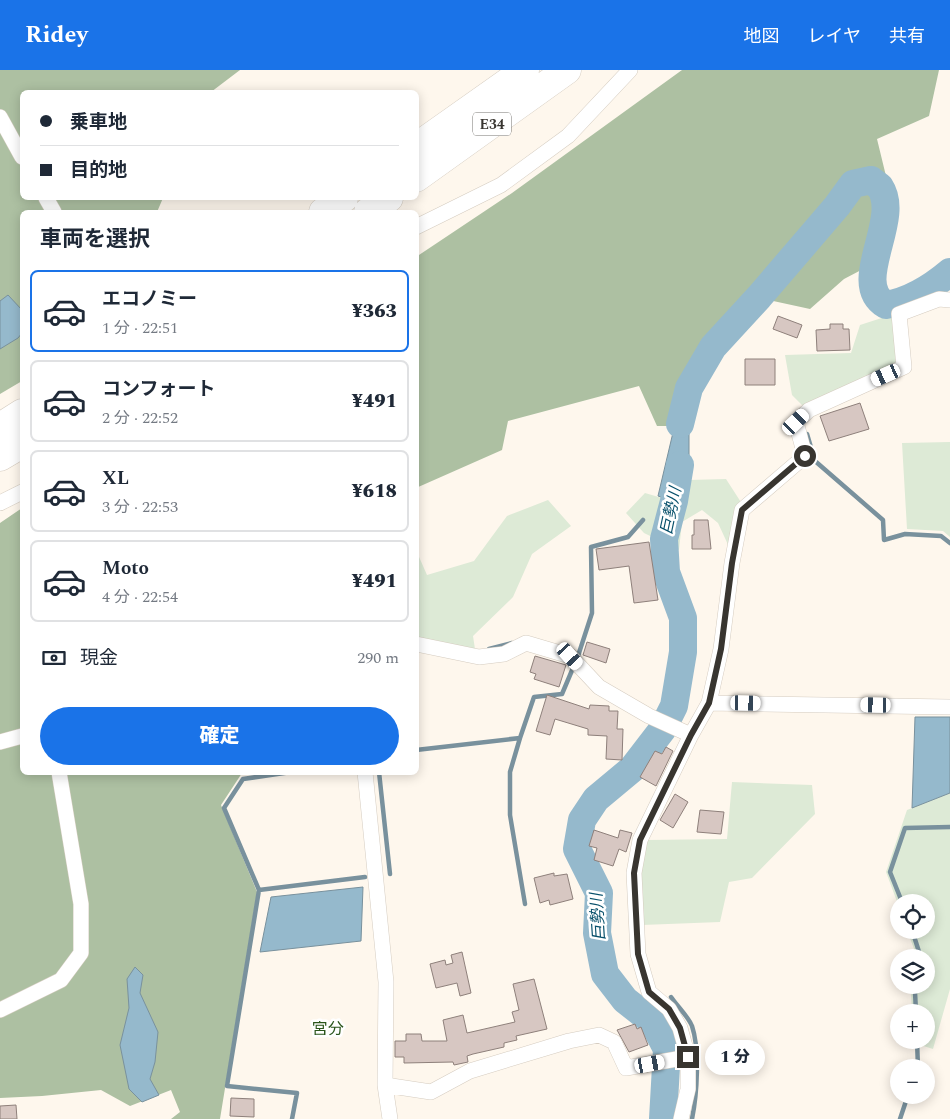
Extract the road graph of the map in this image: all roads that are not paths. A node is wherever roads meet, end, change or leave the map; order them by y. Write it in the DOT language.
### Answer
graph roads {
  1 [pos="525,70"];
  2 [pos="567,70"];
  3 [pos="630,70"];
  4 [pos="0,117"];
  5 [pos="419,145"];
  6 [pos="20,152"];
  7 [pos="419,176"];
  8 [pos="341,200"];
  9 [pos="386,200"];
  10 [pos="326,210"];
  11 [pos="371,210"];
  12 [pos="419,226"];
  13 [pos="950,300"];
  14 [pos="20,413"];
  15 [pos="0,427"];
  16 [pos="20,445"];
  17 [pos="0,458"];
  18 [pos="20,493"];
  19 [pos="0,503"];
  20 [pos="419,645"];
  21 [pos="709,703"];
  22 [pos="950,707"];
  23 [pos="686,733"];
  24 [pos="20,737"];
  25 [pos="0,742"];
  26 [pos="59,775"];
  27 [pos="365,775"];
  28 [pos="0,1010"];
  29 [pos="688,1057"];
  30 [pos="385,1085"];
  31 [pos="390,1119"];
  32 [pos="681,1119"];
  1 -- 5 [label="highway, E34"];
  2 -- 7 [label="highway, E34"];
  3 -- 12 [label="street"];
  4 -- 6 [label="street"];
  8 -- 10 [label="highway"];
  9 -- 11 [label="highway"];
  13 -- 21 [label="street"];
  14 -- 15 [label="highway"];
  16 -- 17 [label="highway"];
  18 -- 19 [label="street"];
  20 -- 23 [label="street"];
  21 -- 22 [label="street"];
  21 -- 23 [label="street"];
  23 -- 29 [label="street"];
  24 -- 25 [label="street"];
  26 -- 28 [label="street"];
  27 -- 30 [label="street"];
  29 -- 30 [label="street"];
  29 -- 32 [label="street"];
  30 -- 31 [label="street"];
}
